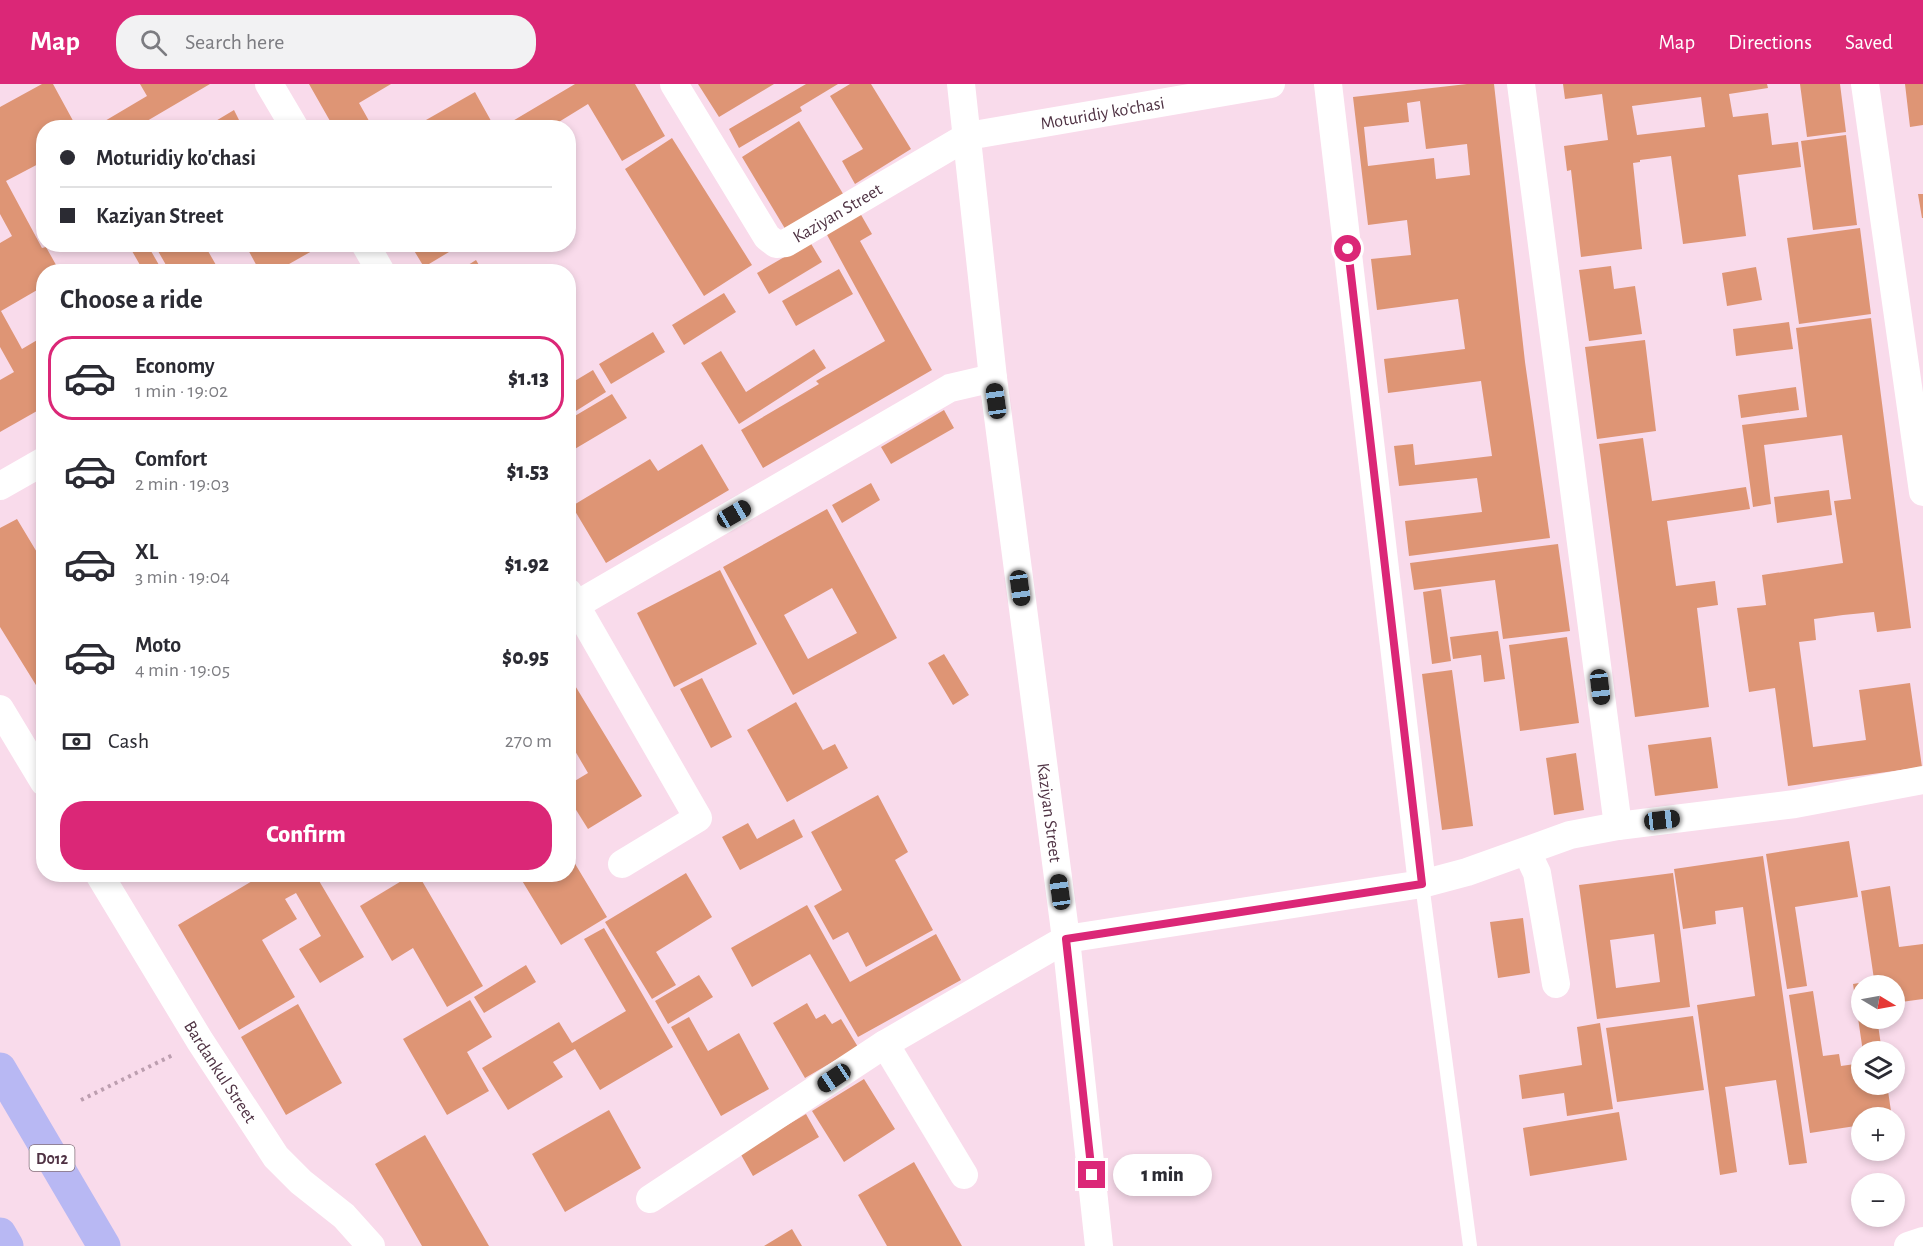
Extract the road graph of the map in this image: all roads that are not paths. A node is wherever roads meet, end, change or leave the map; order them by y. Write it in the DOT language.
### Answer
graph roads {
  1 [pos="269,84"];
  2 [pos="674,84"];
  3 [pos="961,84"];
  4 [pos="1271,84"];
  5 [pos="1329,84"];
  6 [pos="1521,84"];
  7 [pos="1865,84"];
  8 [pos="290,120"];
  9 [pos="968,136"];
  10 [pos="993,378"];
  11 [pos="36,466"];
  12 [pos="0,486"];
  13 [pos="1923,492"];
  14 [pos="576,597"];
  15 [pos="576,609"];
  16 [pos="0,709"];
  17 [pos="36,769"];
  18 [pos="1923,780"];
  19 [pos="1618,826"];
  20 [pos="1527,852"];
  21 [pos="622,864"];
  22 [pos="104,882"];
  23 [pos="1422,884"];
  24 [pos="1066,939"];
  25 [pos="1556,984"];
  26 [pos="885,1044"];
  27 [pos="0,1069"];
  28 [pos="964,1175"];
  29 [pos="650,1199"];
  30 [pos="0,1234"];
  31 [pos="1923,1241"];
  32 [pos="7,1246"];
  33 [pos="104,1246"];
  34 [pos="371,1246"];
  35 [pos="1100,1246"];
  36 [pos="1470,1246"];
  37 [pos="1908,1246"];
  1 -- 8 [label="street"];
  2 -- 9 [label="street, Kaziyan Street"];
  3 -- 9 [label="street, Kaziyan Street"];
  4 -- 9 [label="street, Moturidiy ko'chasi"];
  5 -- 23 [label="street"];
  6 -- 19 [label="street"];
  7 -- 13 [label="street"];
  9 -- 10 [label="street, Kaziyan Street"];
  10 -- 14 [label="street"];
  10 -- 24 [label="street, Kaziyan Street"];
  11 -- 12 [label="street"];
  15 -- 21 [label="street"];
  16 -- 17 [label="street"];
  18 -- 19 [label="street"];
  19 -- 20 [label="street"];
  20 -- 23 [label="street"];
  20 -- 25 [label="street"];
  22 -- 34 [label="street, Bardankul Street"];
  23 -- 24 [label="street"];
  23 -- 36 [label="lane"];
  24 -- 26 [label="street"];
  24 -- 35 [label="street, Kaziyan Street"];
  26 -- 28 [label="street"];
  26 -- 29 [label="street"];
  27 -- 33 [label="highway, D012"];
  30 -- 32 [label="highway"];
  31 -- 37 [label="street"];
}
